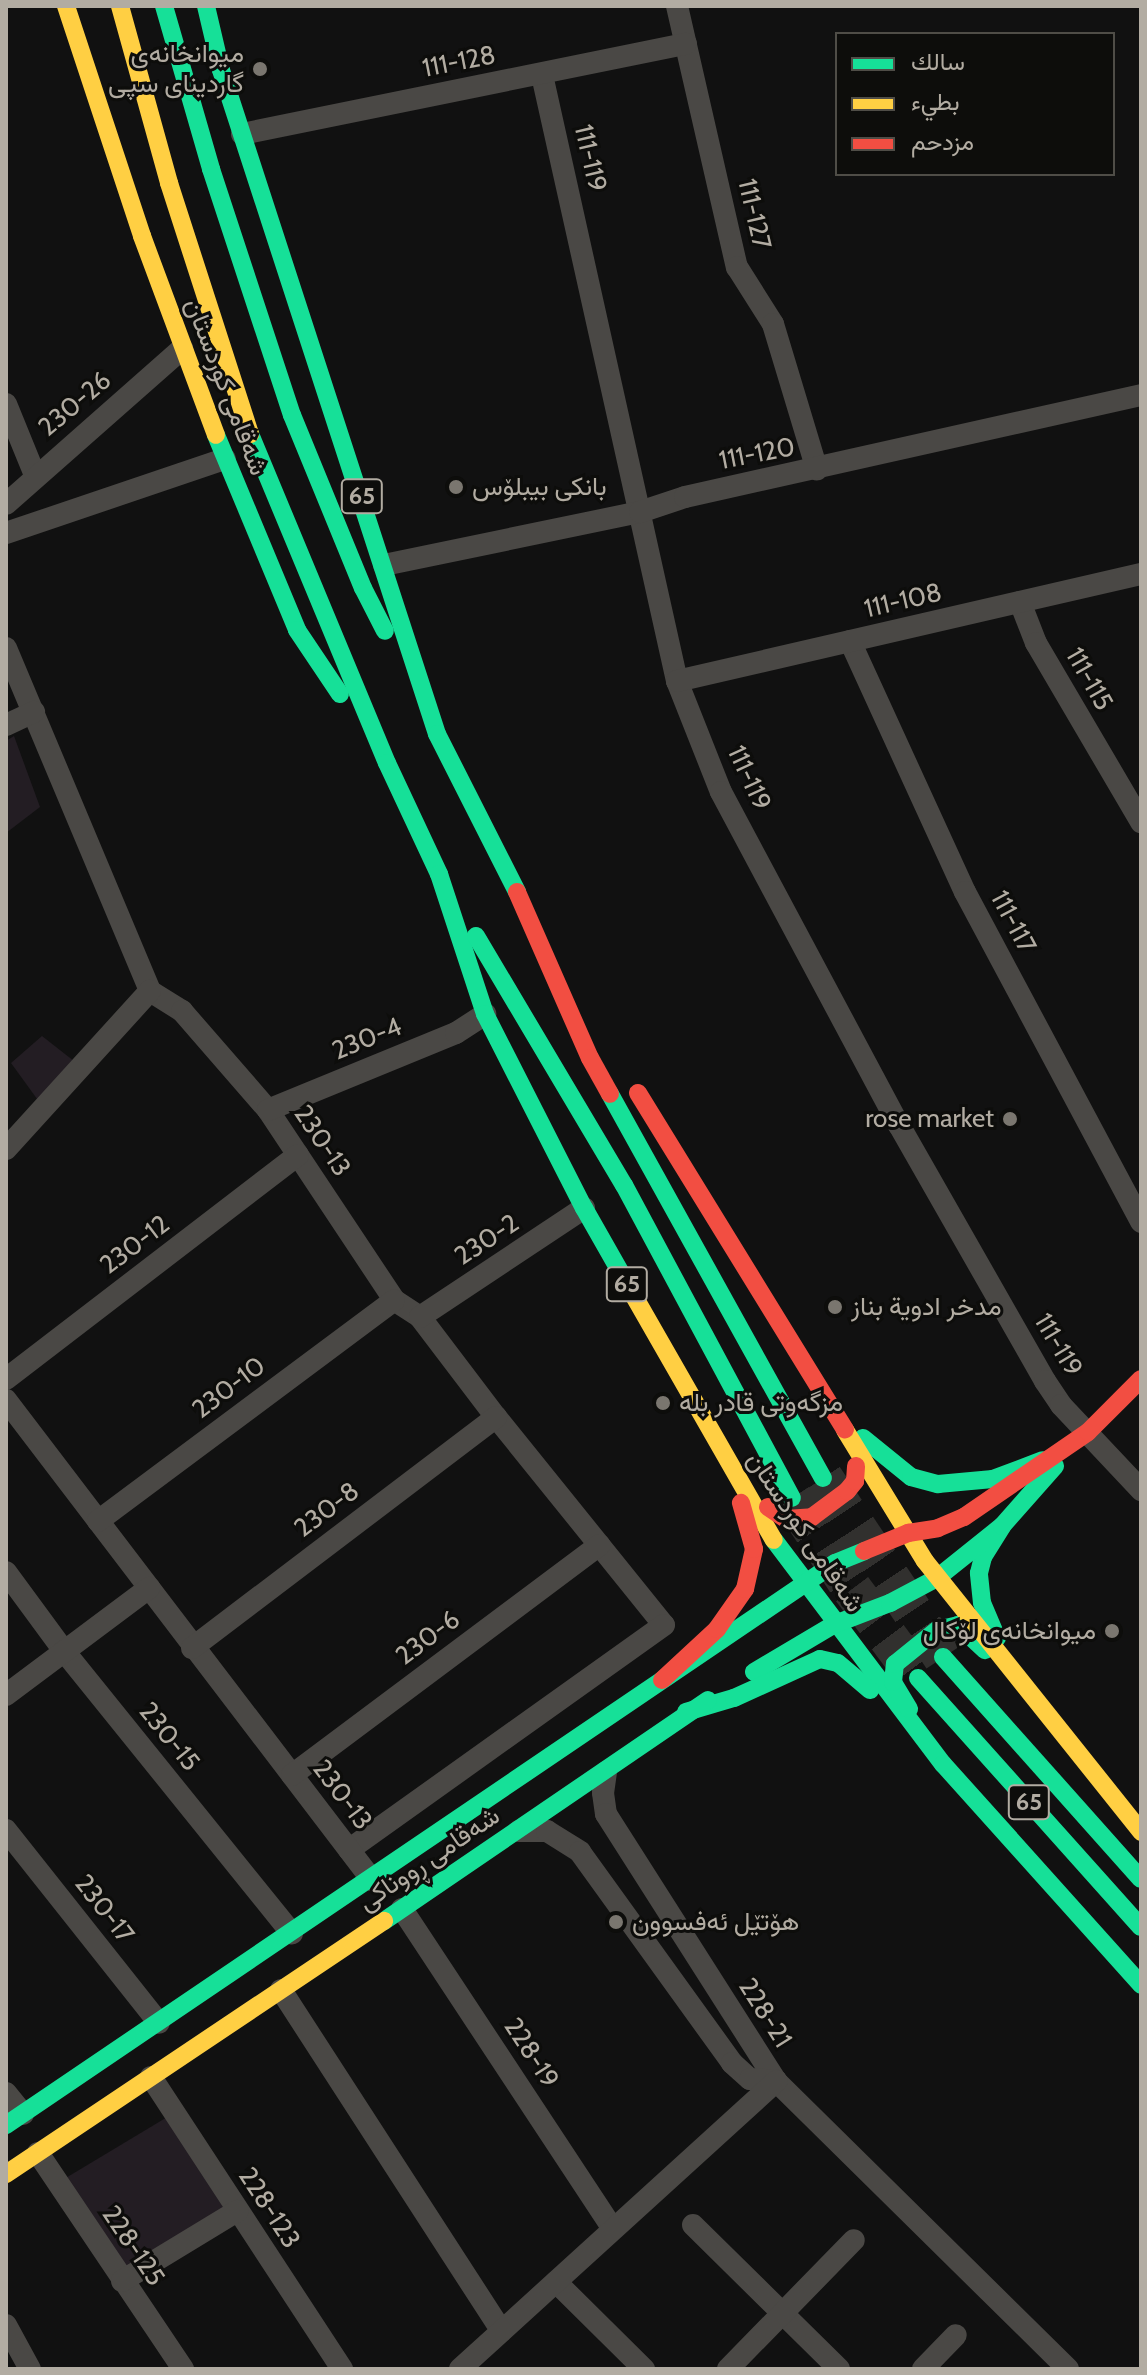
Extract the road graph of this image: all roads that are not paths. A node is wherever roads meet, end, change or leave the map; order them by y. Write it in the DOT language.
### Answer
graph roads {
  1 [pos="54,6"];
  2 [pos="66,6"];
  3 [pos="120,6"];
  4 [pos="164,6"];
  5 [pos="206,6"];
  6 [pos="214,6"];
  7 [pos="677,6"];
  8 [pos="686,44"];
  9 [pos="221,70"];
  10 [pos="542,75"];
  11 [pos="88,78"];
  12 [pos="242,134"];
  13 [pos="182,349"];
  14 [pos="1141,395"];
  15 [pos="6,404"];
  16 [pos="225,459"];
  17 [pos="817,470"];
  18 [pos="35,475"];
  19 [pos="6,504"];
  20 [pos="640,512"];
  21 [pos="6,533"];
  22 [pos="384,565"];
  23 [pos="1141,574"];
  24 [pos="1020,602"];
  25 [pos="850,641"];
  26 [pos="6,648"];
  27 [pos="677,681"];
  28 [pos="34,712"];
  29 [pos="6,725"];
  30 [pos="437,734"];
  31 [pos="387,763"];
  32 [pos="1141,822"];
  33 [pos="439,874"];
  34 [pos="527,912"];
  35 [pos="150,991"];
  36 [pos="485,1014"];
  37 [pos="593,1020"];
  38 [pos="627,1074"];
  39 [pos="268,1110"];
  40 [pos="6,1149"];
  41 [pos="298,1155"];
  42 [pos="584,1208"];
  43 [pos="1141,1222"];
  44 [pos="394,1300"];
  45 [pos="420,1317"];
  46 [pos="6,1379"];
  47 [pos="1141,1379"];
  48 [pos="6,1400"];
  49 [pos="692,1402"];
  50 [pos="834,1410"];
  51 [pos="496,1417"];
  52 [pos="1088,1432"];
  53 [pos="715,1441"];
  54 [pos="1065,1450"];
  55 [pos="1043,1460"];
  56 [pos="823,1478"];
  57 [pos="1141,1490"];
  58 [pos="792,1498"];
  59 [pos="98,1521"];
  60 [pos="1002,1526"];
  61 [pos="908,1533"];
  62 [pos="599,1545"];
  63 [pos="6,1572"];
  64 [pos="937,1578"];
  65 [pos="807,1582"];
  66 [pos="149,1588"];
  67 [pos="835,1624"];
  68 [pos="192,1648"];
  69 [pos="64,1651"];
  70 [pos="943,1657"];
  71 [pos="1015,1674"];
  72 [pos="918,1678"];
  73 [pos="662,1680"];
  74 [pos="6,1695"];
  75 [pos="686,1712"];
  76 [pos="1061,1730"];
  77 [pos="943,1764"];
  78 [pos="606,1772"];
  79 [pos="292,1775"];
  80 [pos="6,1830"];
  81 [pos="519,1831"];
  82 [pos="1141,1832"];
  83 [pos="349,1850"];
  84 [pos="1141,1879"];
  85 [pos="372,1880"];
  86 [pos="402,1909"];
  87 [pos="1141,1927"];
  88 [pos="292,1934"];
  89 [pos="1141,1985"];
  90 [pos="281,1990"];
  91 [pos="159,2023"];
  92 [pos="151,2077"];
  93 [pos="776,2081"];
  94 [pos="6,2093"];
  95 [pos="14,2119"];
  96 [pos="38,2153"];
  97 [pos="6,2174"];
  98 [pos="237,2211"];
  99 [pos="693,2225"];
  100 [pos="613,2229"];
  101 [pos="854,2240"];
  102 [pos="122,2281"];
  103 [pos="556,2282"];
  104 [pos="784,2315"];
  105 [pos="6,2325"];
  106 [pos="502,2331"];
  107 [pos="956,2335"];
  108 [pos="30,2369"];
  109 [pos="183,2369"];
  110 [pos="342,2369"];
  111 [pos="460,2369"];
  112 [pos="644,2369"];
  113 [pos="728,2369"];
  114 [pos="839,2369"];
  115 [pos="923,2369"];
  116 [pos="1068,2369"];
  1 -- 11 [label="main road"];
  2 -- 11 [label="main road, شەقامی کوردستان / 65"];
  3 -- 31 [label="main road, شەقامی کوردستان / 65"];
  4 -- 30 [label="main road, شەقامی کوردستان / 65"];
  5 -- 9 [label="main road, شەقامی کوردستان / 65"];
  6 -- 9 [label="main road"];
  7 -- 8 [label="street, 111-127"];
  8 -- 10 [label="street, 111-128"];
  8 -- 17 [label="street, 111-127"];
  9 -- 12 [label="main road, شەقامی کوردستان / 65"];
  10 -- 12 [label="street, 111-128"];
  10 -- 20 [label="street, 111-119"];
  11 -- 13 [label="main road, شەقامی کوردستان / 65"];
  12 -- 22 [label="main road, شەقامی کوردستان / 65"];
  13 -- 16 [label="main road, شەقامی کوردستان / 65"];
  13 -- 18 [label="street, 230-26"];
  14 -- 17 [label="street, 111-120"];
  15 -- 18 [label="street"];
  16 -- 21 [label="street"];
  16 -- 31 [label="main road, شەقامی کوردستان / 65"];
  17 -- 20 [label="street, 111-120"];
  18 -- 19 [label="street, 230-26"];
  20 -- 22 [label="street, 111-120"];
  20 -- 27 [label="street, 111-119"];
  22 -- 30 [label="main road, شەقامی کوردستان / 65"];
  23 -- 24 [label="street, 111-108"];
  24 -- 25 [label="street, 111-108"];
  24 -- 32 [label="street, 111-115"];
  25 -- 27 [label="street, 111-108"];
  25 -- 43 [label="street, 111-117"];
  26 -- 28 [label="street"];
  27 -- 52 [label="street, 111-119"];
  28 -- 29 [label="street"];
  28 -- 35 [label="street"];
  30 -- 34 [label="main road, شەقامی کوردستان / 65"];
  31 -- 33 [label="main road, شەقامی کوردستان / 65"];
  33 -- 36 [label="main road, شەقامی کوردستان / 65"];
  33 -- 58 [label="main road, شەقامی کوردستان / 65"];
  34 -- 37 [label="main road, شەقامی کوردستان / 65"];
  34 -- 56 [label="main road, شەقامی کوردستان / 65"];
  35 -- 39 [label="street, 230-13"];
  35 -- 40 [label="street"];
  36 -- 39 [label="street, 230-4"];
  36 -- 42 [label="main road, شەقامی کوردستان / 65"];
  38 -- 50 [label="main road"];
  39 -- 41 [label="street, 230-13"];
  41 -- 44 [label="street, 230-13"];
  41 -- 46 [label="street, 230-12"];
  42 -- 45 [label="street, 230-2"];
  42 -- 49 [label="main road, شەقامی کوردستان / 65"];
  44 -- 45 [label="street, 230-13"];
  44 -- 59 [label="street, 230-10"];
  45 -- 51 [label="street, 230-13"];
  47 -- 52 [label="main road"];
  48 -- 59 [label="street, 230-13"];
  49 -- 50 [label="main road"];
  49 -- 53 [label="main road, شەقامی کوردستان / 65"];
  50 -- 55 [label="main road"];
  50 -- 61 [label="main road"];
  51 -- 62 [label="street, 230-13"];
  51 -- 68 [label="street, 230-8"];
  52 -- 54 [label="main road"];
  52 -- 57 [label="street, 111-119"];
  53 -- 65 [label="main road, شەقامی کوردستان / 65"];
  53 -- 73 [label="main road"];
  54 -- 55 [label="main road"];
  54 -- 60 [label="main road"];
  55 -- 61 [label="main road, شەقامی ڕووناکی"];
  59 -- 66 [label="street, 230-13"];
  60 -- 64 [label="main road, شەقامی ڕووناکی"];
  60 -- 71 [label="main road"];
  61 -- 64 [label="main road"];
  61 -- 65 [label="main road, شەقامی ڕووناکی"];
  62 -- 79 [label="street, 230-6"];
  62 -- 83 [label="street, 230-13"];
  63 -- 69 [label="street, 230-15"];
  64 -- 67 [label="main road, شەقامی ڕووناکی"];
  64 -- 71 [label="main road"];
  65 -- 67 [label="main road, شەقامی کوردستان / 65"];
  65 -- 73 [label="main road, شەقامی ڕووناکی"];
  66 -- 68 [label="street, 230-13"];
  66 -- 69 [label="street"];
  67 -- 75 [label="main road, شەقامی ڕووناکی"];
  67 -- 77 [label="main road, شەقامی کوردستان / 65"];
  68 -- 79 [label="street, 230-13"];
  69 -- 74 [label="street"];
  69 -- 88 [label="street, 230-15"];
  70 -- 84 [label="main road, 65"];
  71 -- 76 [label="main road"];
  72 -- 87 [label="main road, 65"];
  73 -- 85 [label="main road, شەقامی ڕووناکی"];
  75 -- 77 [label="main road"];
  75 -- 78 [label="main road, شەقامی ڕووناکی"];
  76 -- 77 [label="main road"];
  76 -- 82 [label="main road"];
  77 -- 89 [label="main road, شەقامی کوردستان / 65"];
  78 -- 81 [label="main road, شەقامی ڕووناکی"];
  78 -- 93 [label="street, 228-21"];
  79 -- 83 [label="street, 230-13"];
  80 -- 91 [label="street, 230-17"];
  81 -- 86 [label="main road, شەقامی ڕووناکی"];
  81 -- 93 [label="street, 228-21"];
  83 -- 85 [label="street, 230-13"];
  85 -- 88 [label="main road, شەقامی ڕووناکی"];
  86 -- 90 [label="main road, شەقامی ڕووناکی"];
  86 -- 100 [label="street, 228-19"];
  88 -- 91 [label="main road, شەقامی ڕووناکی"];
  90 -- 92 [label="main road, شەقامی ڕووناکی"];
  90 -- 106 [label="street"];
  91 -- 95 [label="main road, شەقامی ڕووناکی"];
  92 -- 96 [label="main road, شەقامی ڕووناکی"];
  92 -- 98 [label="street, 228-123"];
  93 -- 100 [label="street"];
  93 -- 116 [label="street"];
  94 -- 95 [label="street"];
  96 -- 97 [label="main road, شەقامی ڕووناکی"];
  96 -- 102 [label="street, 228-125"];
  98 -- 102 [label="street"];
  98 -- 110 [label="street, 228-123"];
  99 -- 104 [label="street"];
  100 -- 103 [label="street"];
  101 -- 104 [label="street"];
  102 -- 109 [label="street, 228-125"];
  103 -- 106 [label="street"];
  103 -- 112 [label="street"];
  104 -- 113 [label="street"];
  104 -- 114 [label="street"];
  105 -- 108 [label="street"];
  106 -- 111 [label="street"];
  107 -- 115 [label="street"];
}
